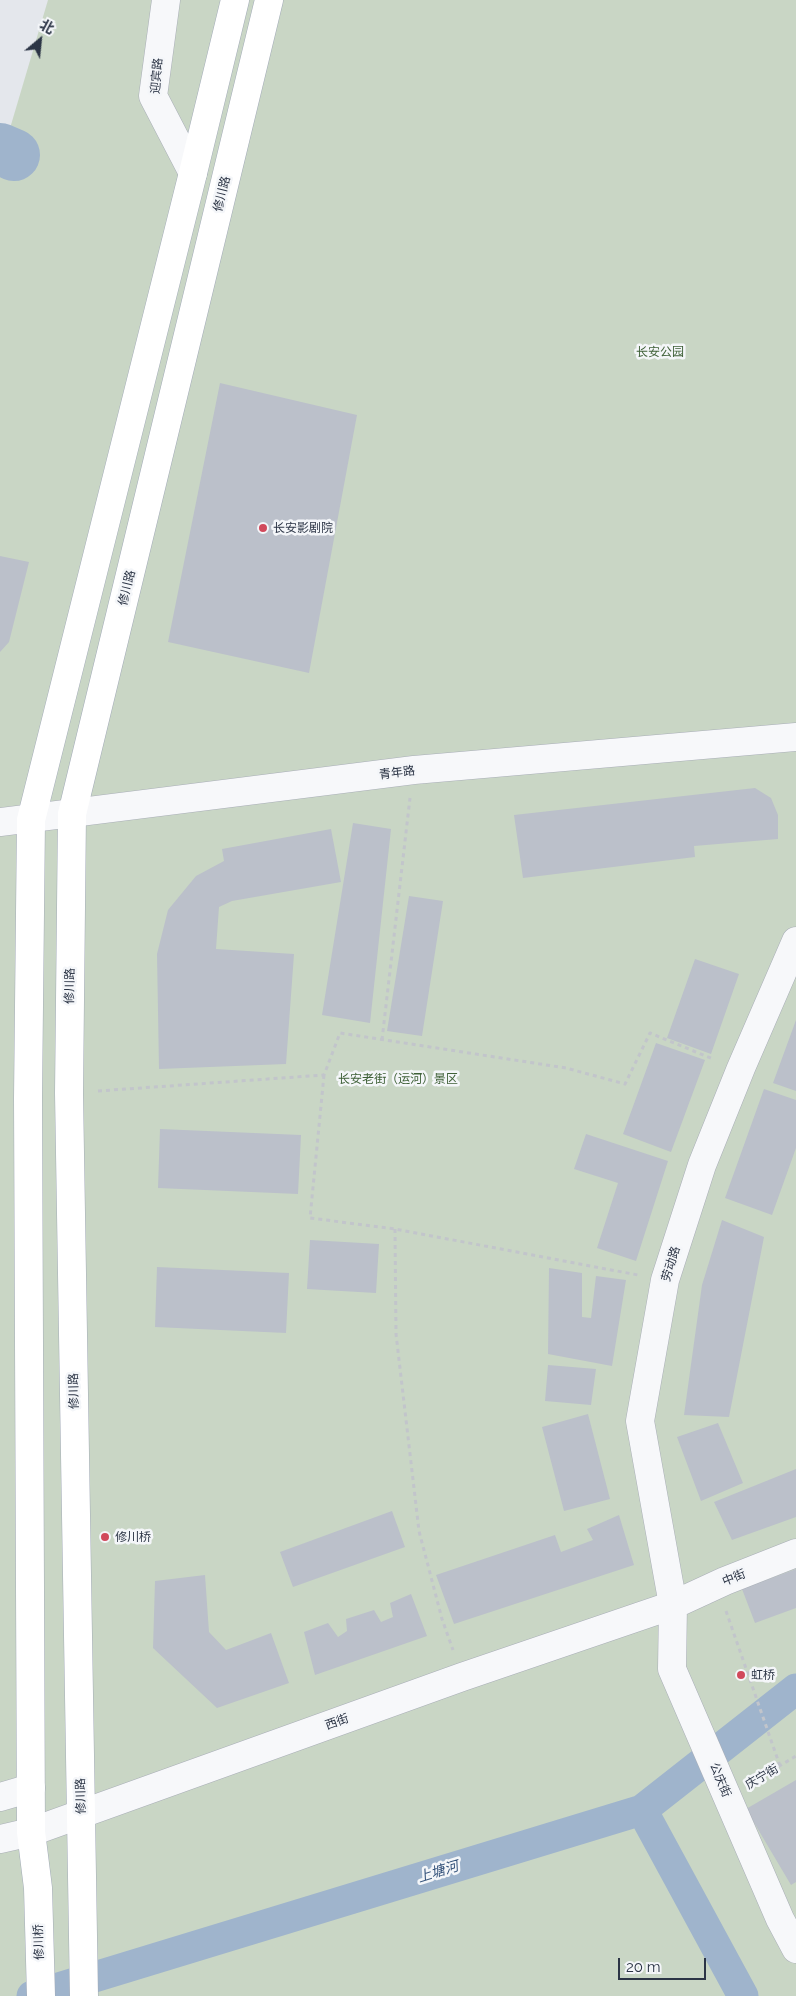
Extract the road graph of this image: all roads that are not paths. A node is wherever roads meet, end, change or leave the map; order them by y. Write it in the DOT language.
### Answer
graph roads {
  1 [pos="166,0"];
  2 [pos="234,0"];
  3 [pos="270,0"];
  4 [pos="193,173"];
  5 [pos="796,737"];
  6 [pos="72,814"];
  7 [pos="31,820"];
  8 [pos="0,822"];
  9 [pos="796,941"];
  10 [pos="796,1553"];
  11 [pos="673,1605"];
  12 [pos="31,1788"];
  13 [pos="0,1797"];
  14 [pos="81,1814"];
  15 [pos="31,1832"];
  16 [pos="0,1839"];
  17 [pos="796,1949"];
  18 [pos="41,1996"];
  19 [pos="84,1996"];
  1 -- 4 [label="street, 迎宾路"];
  2 -- 4 [label="main road"];
  3 -- 6 [label="main road, 修川路"];
  4 -- 7 [label="main road"];
  5 -- 6 [label="street, 青年路"];
  6 -- 7 [label="street, 青年路"];
  6 -- 14 [label="main road, 修川路"];
  7 -- 8 [label="street, 青年路"];
  7 -- 12 [label="main road"];
  9 -- 11 [label="street, 劳动路"];
  10 -- 11 [label="street, 中街"];
  11 -- 14 [label="street, 西街"];
  11 -- 17 [label="street, 公庆街"];
  12 -- 13 [label="street"];
  12 -- 15 [label="main road"];
  14 -- 15 [label="street, 西街"];
  14 -- 19 [label="main road, 修川路"];
  15 -- 16 [label="street, 西街"];
  15 -- 18 [label="main road, 修川桥"];
}
